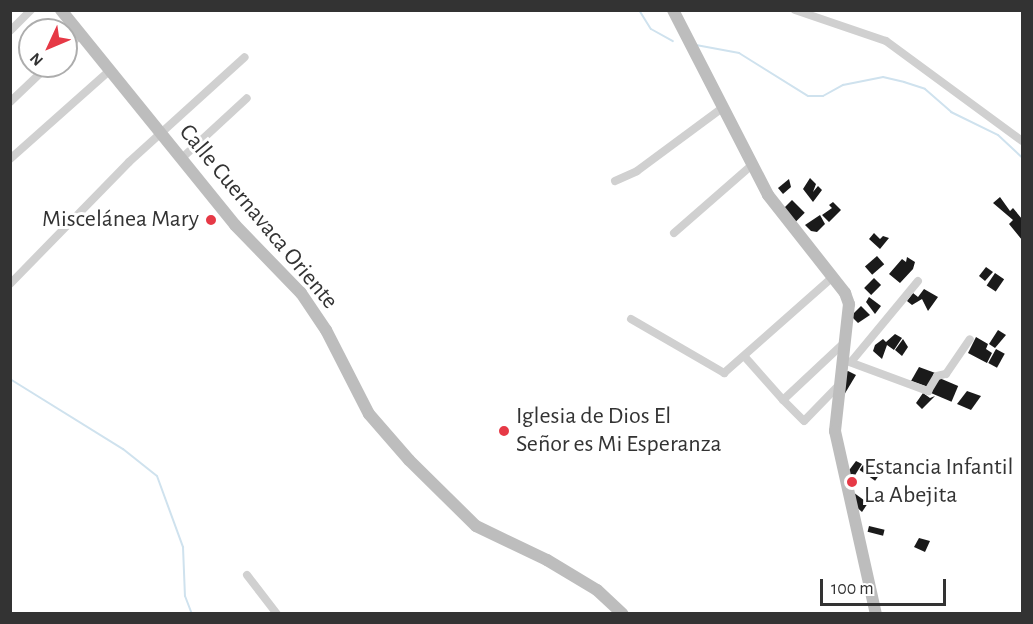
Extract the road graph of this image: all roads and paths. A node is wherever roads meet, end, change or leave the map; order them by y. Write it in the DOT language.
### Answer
graph roads {
  1 [pos="31,10"];
  2 [pos="61,10"];
  3 [pos="673,10"];
  4 [pos="795,10"];
  5 [pos="10,31"];
  6 [pos="79,36"];
  7 [pos="244,57"];
  8 [pos="108,72"];
  9 [pos="35,78"];
  10 [pos="247,99"];
  11 [pos="10,102"];
  12 [pos="722,108"];
  13 [pos="160,133"];
  14 [pos="1023,141"];
  15 [pos="182,158"];
  16 [pos="10,159"];
  17 [pos="752,165"];
  18 [pos="615,181"];
  19 [pos="674,233"];
  20 [pos="833,277"];
  21 [pos="918,281"];
  22 [pos="10,284"];
  23 [pos="631,319"];
  24 [pos="970,339"];
  25 [pos="848,340"];
  26 [pos="745,357"];
  27 [pos="847,361"];
  28 [pos="839,385"];
  29 [pos="783,400"];
  30 [pos="247,575"];
  31 [pos="276,614"];
  32 [pos="623,614"];
  33 [pos="876,614"];
  1 -- 5 [label="street"];
  2 -- 6 [label="main road, Calle Cuernavaca Oriente"];
  3 -- 12 [label="main road"];
  4 -- 14 [label="street"];
  6 -- 8 [label="main road, Calle Cuernavaca Oriente"];
  7 -- 13 [label="street"];
  8 -- 13 [label="main road, Calle Cuernavaca Oriente"];
  8 -- 16 [label="street"];
  9 -- 11 [label="street"];
  10 -- 15 [label="street"];
  12 -- 17 [label="main road"];
  12 -- 18 [label="street"];
  13 -- 15 [label="main road, Calle Cuernavaca Oriente"];
  13 -- 22 [label="street"];
  15 -- 32 [label="main road, Calle Cuernavaca Oriente"];
  17 -- 19 [label="street"];
  17 -- 20 [label="main road"];
  20 -- 25 [label="main road"];
  20 -- 26 [label="street"];
  21 -- 27 [label="street"];
  23 -- 26 [label="street"];
  24 -- 27 [label="street"];
  25 -- 27 [label="main road"];
  25 -- 29 [label="street"];
  26 -- 29 [label="street"];
  27 -- 28 [label="main road"];
  28 -- 29 [label="street"];
  28 -- 33 [label="main road"];
  30 -- 31 [label="street"];
}
